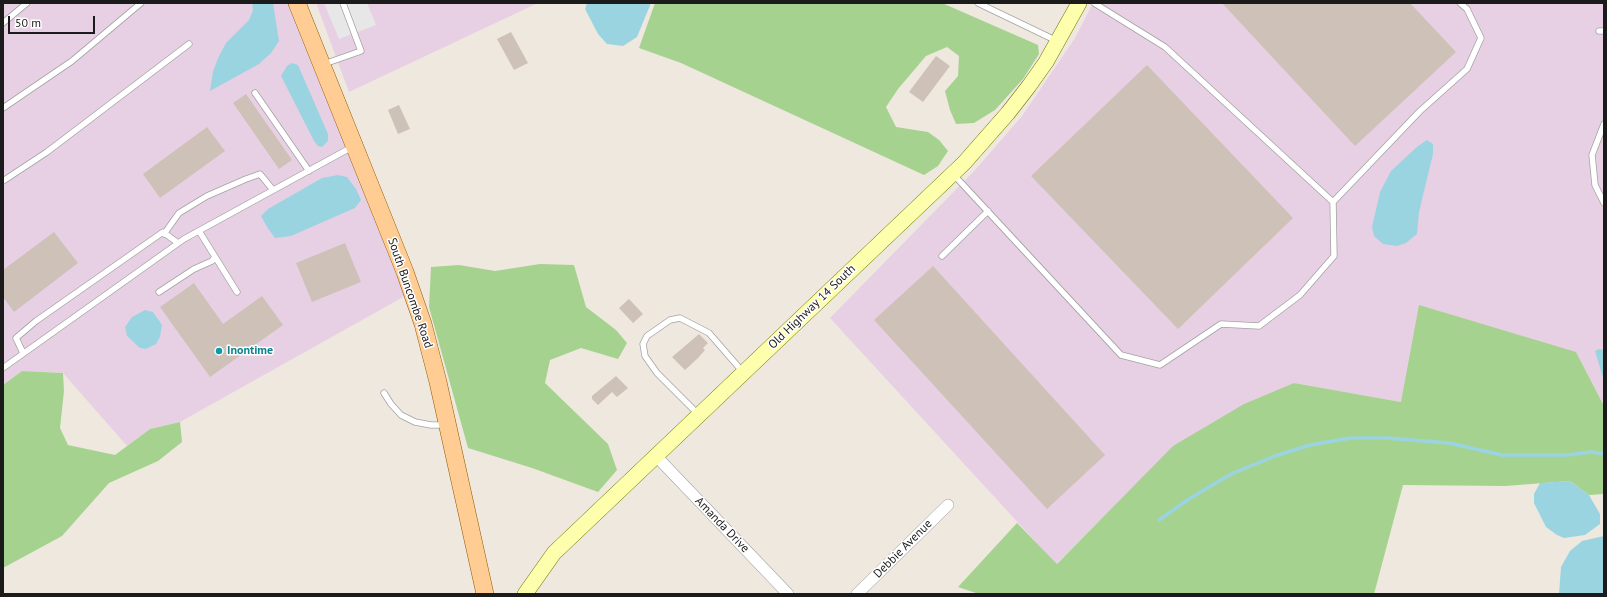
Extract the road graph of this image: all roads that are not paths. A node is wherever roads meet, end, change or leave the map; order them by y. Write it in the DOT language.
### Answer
graph roads {
  1 [pos="27,3"];
  2 [pos="141,3"];
  3 [pos="297,3"];
  4 [pos="343,3"];
  5 [pos="978,3"];
  6 [pos="1079,3"];
  7 [pos="1094,3"];
  8 [pos="1460,3"];
  9 [pos="3,23"];
  10 [pos="1058,41"];
  11 [pos="189,44"];
  12 [pos="322,65"];
  13 [pos="255,93"];
  14 [pos="3,108"];
  15 [pos="1604,124"];
  16 [pos="354,146"];
  17 [pos="309,171"];
  18 [pos="952,173"];
  19 [pos="3,181"];
  20 [pos="273,190"];
  21 [pos="1333,202"];
  22 [pos="1604,203"];
  23 [pos="988,211"];
  24 [pos="199,231"];
  25 [pos="164,234"];
  26 [pos="178,243"];
  27 [pos="942,256"];
  28 [pos="215,257"];
  29 [pos="159,292"];
  30 [pos="237,292"];
  31 [pos="23,353"];
  32 [pos="3,368"];
  33 [pos="743,373"];
  34 [pos="384,393"];
  35 [pos="699,416"];
  36 [pos="447,425"];
  37 [pos="657,456"];
  38 [pos="948,505"];
  39 [pos="485,594"];
  40 [pos="525,594"];
  41 [pos="788,594"];
  42 [pos="857,594"];
  1 -- 9 [label="lane"];
  2 -- 14 [label="lane"];
  3 -- 12 [label="main road, South Buncombe Road"];
  4 -- 12 [label="lane"];
  5 -- 10 [label="lane"];
  6 -- 10 [label="street, Old Highway 14 South"];
  7 -- 21 [label="lane"];
  8 -- 21 [label="lane"];
  10 -- 18 [label="street, Old Highway 14 South"];
  11 -- 19 [label="lane"];
  12 -- 16 [label="main road, South Buncombe Road"];
  13 -- 17 [label="lane"];
  15 -- 22 [label="lane"];
  16 -- 17 [label="lane"];
  16 -- 36 [label="main road, South Buncombe Road"];
  17 -- 20 [label="lane"];
  18 -- 23 [label="lane"];
  18 -- 33 [label="street, Old Highway 14 South"];
  20 -- 24 [label="lane"];
  20 -- 25 [label="lane"];
  21 -- 23 [label="lane"];
  23 -- 27 [label="lane"];
  24 -- 26 [label="lane"];
  24 -- 28 [label="lane"];
  25 -- 26 [label="lane"];
  25 -- 31 [label="lane"];
  26 -- 31 [label="lane"];
  28 -- 29 [label="lane"];
  28 -- 30 [label="lane"];
  31 -- 32 [label="lane"];
  33 -- 35 [label="street, Old Highway 14 South"];
  33 -- 35 [label="lane"];
  34 -- 36 [label="lane"];
  35 -- 37 [label="street, Old Highway 14 South"];
  36 -- 39 [label="main road, South Buncombe Road"];
  37 -- 40 [label="street, Old Highway 14 South"];
  37 -- 41 [label="street, Amanda Drive"];
  38 -- 42 [label="street, Debbie Avenue"];
}
